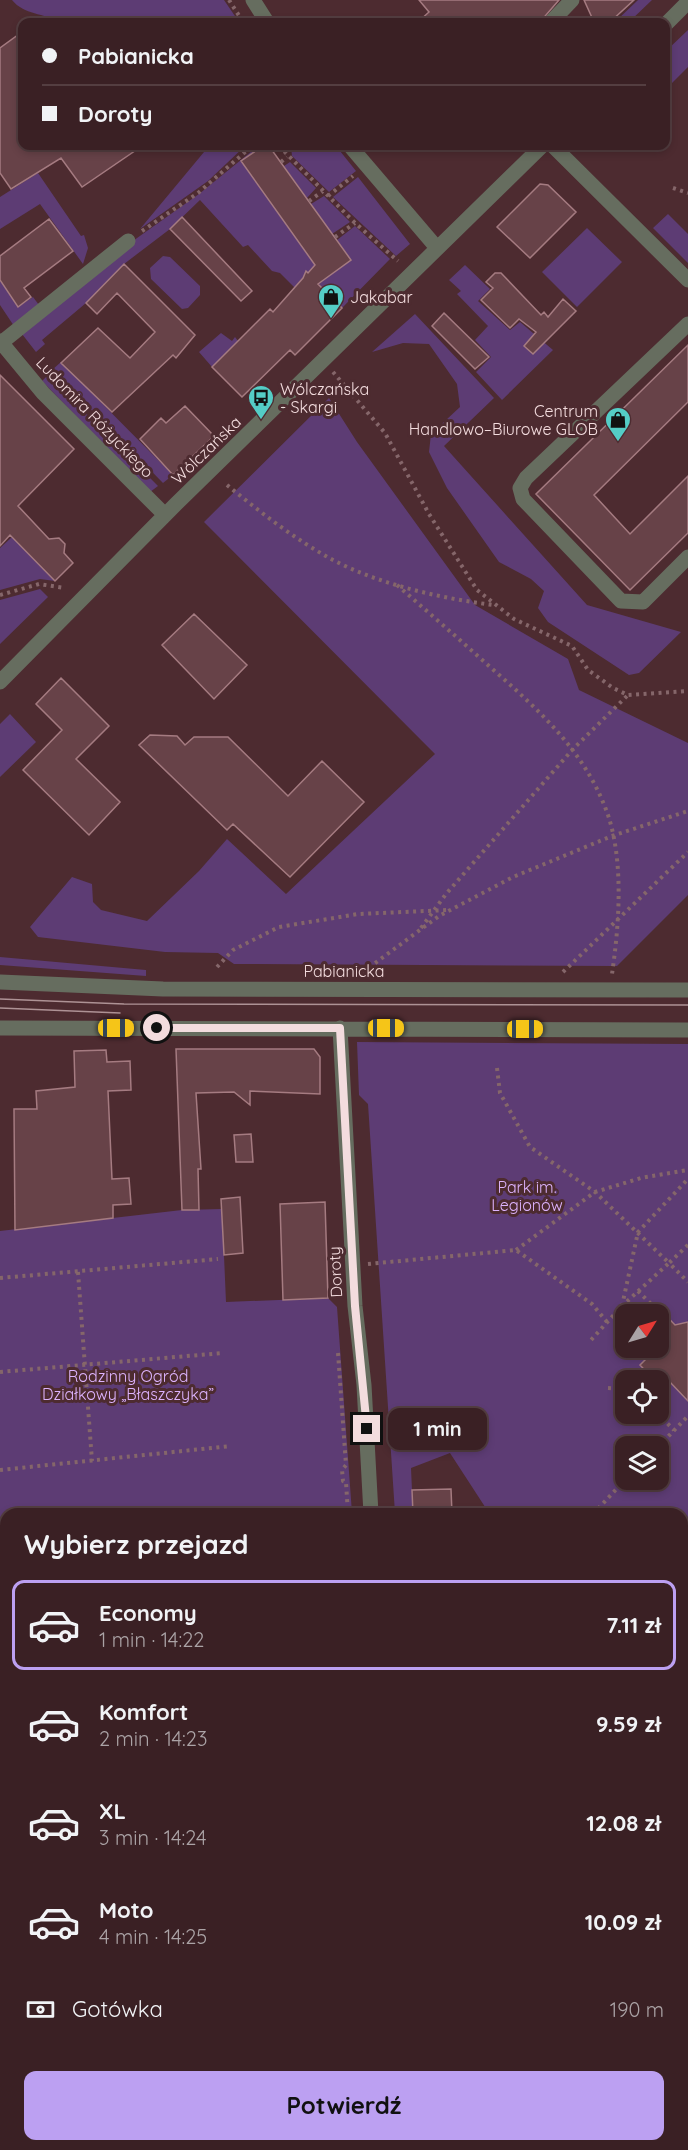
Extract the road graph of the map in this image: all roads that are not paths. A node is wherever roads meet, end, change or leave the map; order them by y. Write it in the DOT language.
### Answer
graph roads {
  1 [pos="253,0"];
  2 [pos="572,0"];
  3 [pos="688,2"];
  4 [pos="264,18"];
  5 [pos="555,18"];
  6 [pos="670,20"];
  7 [pos="353,150"];
  8 [pos="538,150"];
  9 [pos="557,150"];
  10 [pos="128,241"];
  11 [pos="437,248"];
  12 [pos="688,280"];
  13 [pos="688,324"];
  14 [pos="1,342"];
  15 [pos="165,515"];
  16 [pos="688,558"];
  17 [pos="0,682"];
  18 [pos="0,982"];
  19 [pos="688,990"];
  20 [pos="0,1028"];
  21 [pos="340,1028"];
  22 [pos="688,1030"];
  23 [pos="371,1508"];
  1 -- 4 [label="street"];
  2 -- 5 [label="street"];
  3 -- 6 [label="street"];
  7 -- 11 [label="street"];
  8 -- 11 [label="street, Wólczańska"];
  9 -- 12 [label="street"];
  10 -- 14 [label="street"];
  11 -- 15 [label="street, Wólczańska"];
  13 -- 16 [label="street"];
  14 -- 15 [label="street, Ludomira Różyckiego"];
  15 -- 17 [label="street, Wólczańska"];
  18 -- 19 [label="street, Pabianicka"];
  20 -- 21 [label="street"];
  21 -- 22 [label="street"];
  21 -- 23 [label="street, Doroty"];
}
